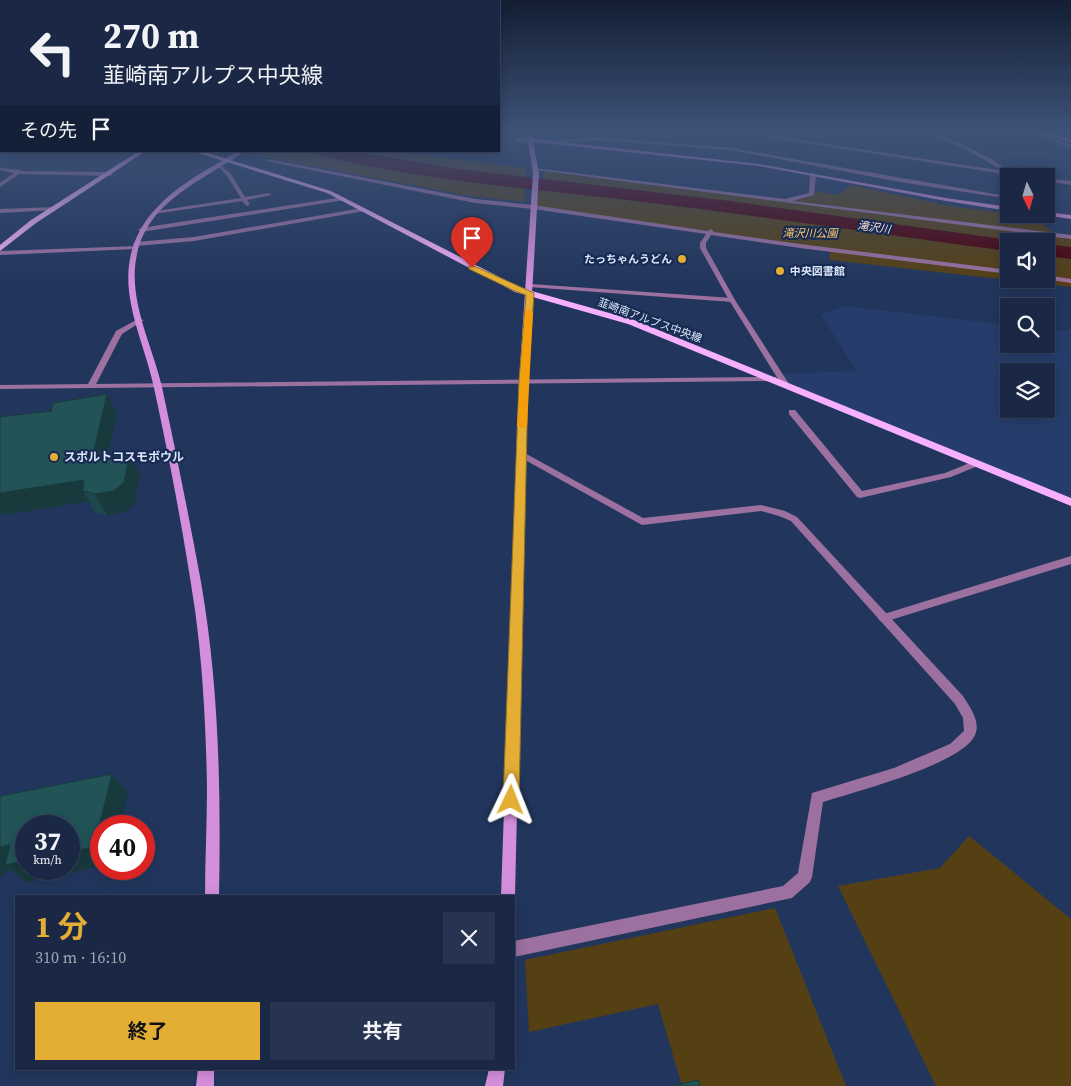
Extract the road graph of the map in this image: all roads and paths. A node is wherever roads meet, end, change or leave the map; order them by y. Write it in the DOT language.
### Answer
graph roads {
  1 [pos="96,183"];
  2 [pos="192,183"];
  3 [pos="234,183"];
  4 [pos="301,183"];
  5 [pos="385,183"];
  6 [pos="535,183"];
  7 [pos="633,183"];
  8 [pos="813,183"];
  9 [pos="854,183"];
  10 [pos="917,183"];
  11 [pos="269,195"];
  12 [pos="997,195"];
  13 [pos="244,199"];
  14 [pos="343,199"];
  15 [pos="785,201"];
  16 [pos="534,206"];
  17 [pos="54,208"];
  18 [pos="1000,208"];
  19 [pos="362,210"];
  20 [pos="0,211"];
  21 [pos="156,213"];
  22 [pos="253,213"];
  23 [pos="1055,215"];
  24 [pos="1071,217"];
  25 [pos="141,230"];
  26 [pos="711,231"];
  27 [pos="1071,237"];
  28 [pos="136,246"];
  29 [pos="0,251"];
  30 [pos="1000,271"];
  31 [pos="1055,278"];
  32 [pos="1071,281"];
  33 [pos="530,290"];
  34 [pos="732,300"];
  35 [pos="140,320"];
  36 [pos="772,380"];
  37 [pos="524,382"];
  38 [pos="785,384"];
  39 [pos="158,385"];
  40 [pos="91,386"];
  41 [pos="0,387"];
  42 [pos="792,412"];
  43 [pos="521,454"];
  44 [pos="977,463"];
  45 [pos="1071,502"];
  46 [pos="1071,560"];
  47 [pos="884,618"];
  48 [pos="212,895"];
  49 [pos="508,895"];
  50 [pos="515,949"];
  51 [pos="206,1070"];
  52 [pos="497,1070"];
  53 [pos="206,1086"];
  54 [pos="494,1086"];
  1 -- 17 [label="main road"];
  2 -- 21 [label="street"];
  3 -- 13 [label="street"];
  4 -- 14 [label="main road, 韮崎南アルプス中央線"];
  5 -- 16 [label="street"];
  6 -- 16 [label="street"];
  7 -- 15 [label="street"];
  8 -- 15 [label="street"];
  9 -- 18 [label="street"];
  10 -- 12 [label="street"];
  11 -- 13 [label="street"];
  13 -- 21 [label="street"];
  13 -- 22 [label="street"];
  14 -- 19 [label="main road, 韮崎南アルプス中央線"];
  14 -- 22 [label="street"];
  15 -- 27 [label="street"];
  16 -- 26 [label="street"];
  16 -- 33 [label="street"];
  17 -- 20 [label="street"];
  17 -- 29 [label="main road"];
  19 -- 28 [label="street"];
  19 -- 33 [label="main road, 韮崎南アルプス中央線"];
  21 -- 25 [label="street"];
  22 -- 25 [label="street"];
  23 -- 24 [label="street"];
  25 -- 28 [label="street"];
  26 -- 30 [label="street"];
  26 -- 34 [label="street"];
  28 -- 29 [label="street"];
  28 -- 35 [label="street"];
  31 -- 32 [label="street"];
  33 -- 34 [label="street"];
  33 -- 36 [label="main road, 韮崎南アルプス中央線"];
  33 -- 37 [label="street"];
  34 -- 38 [label="street"];
  35 -- 39 [label="street"];
  35 -- 40 [label="street"];
  36 -- 37 [label="street"];
  36 -- 38 [label="main road, 韮崎南アルプス中央線"];
  37 -- 39 [label="street"];
  37 -- 43 [label="street"];
  38 -- 44 [label="main road, 韮崎南アルプス中央線"];
  39 -- 40 [label="street"];
  39 -- 48 [label="street"];
  40 -- 41 [label="street"];
  42 -- 44 [label="street"];
  43 -- 47 [label="street"];
  43 -- 49 [label="street"];
  44 -- 45 [label="main road, 韮崎南アルプス中央線"];
  46 -- 47 [label="street"];
  47 -- 50 [label="street"];
  51 -- 53 [label="street"];
  52 -- 54 [label="street"];
}
